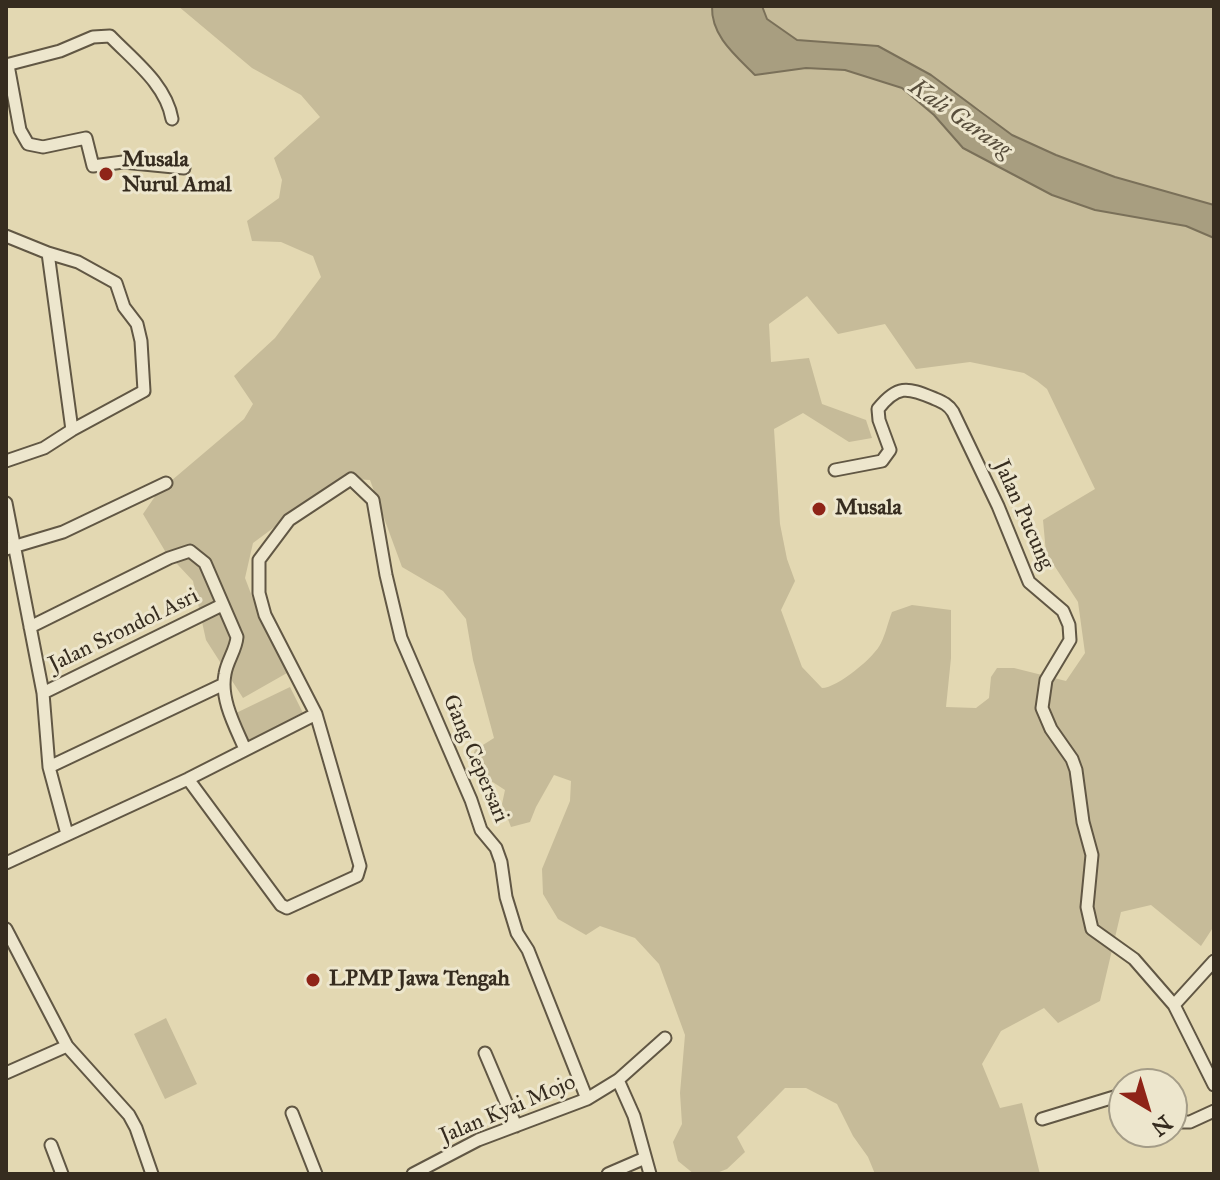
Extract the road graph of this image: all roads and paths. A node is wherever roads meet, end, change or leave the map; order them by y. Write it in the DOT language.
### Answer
graph roads {
  1 [pos="7,65"];
  2 [pos="172,119"];
  3 [pos="184,168"];
  4 [pos="6,236"];
  5 [pos="48,253"];
  6 [pos="72,430"];
  7 [pos="6,461"];
  8 [pos="835,470"];
  9 [pos="166,483"];
  10 [pos="6,503"];
  11 [pos="10,548"];
  12 [pos="222,605"];
  13 [pos="30,627"];
  14 [pos="224,684"];
  15 [pos="43,693"];
  16 [pos="316,714"];
  17 [pos="245,749"];
  18 [pos="49,767"];
  19 [pos="188,779"];
  20 [pos="67,834"];
  21 [pos="6,863"];
  22 [pos="6,929"];
  23 [pos="1214,961"];
  24 [pos="1174,1005"];
  25 [pos="665,1038"];
  26 [pos="67,1046"];
  27 [pos="485,1053"];
  28 [pos="6,1073"];
  29 [pos="618,1080"];
  30 [pos="1214,1085"];
  31 [pos="587,1099"];
  32 [pos="1108,1099"];
  33 [pos="1214,1111"];
  34 [pos="292,1113"];
  35 [pos="1042,1119"];
  36 [pos="1188,1122"];
  37 [pos="516,1126"];
  38 [pos="51,1145"];
  39 [pos="645,1158"];
  40 [pos="62,1174"];
  41 [pos="152,1174"];
  42 [pos="316,1174"];
  43 [pos="413,1174"];
  44 [pos="608,1174"];
  45 [pos="650,1174"];
  1 -- 2 [label="street"];
  1 -- 3 [label="street"];
  4 -- 5 [label="street"];
  5 -- 6 [label="street"];
  5 -- 6 [label="street"];
  6 -- 7 [label="street"];
  8 -- 24 [label="street, Jalan Pucung"];
  9 -- 11 [label="street"];
  10 -- 11 [label="street, Jalan Srondol Asri"];
  11 -- 13 [label="street, Jalan Srondol Asri"];
  12 -- 13 [label="street, Jalan Srondol Asri"];
  12 -- 14 [label="street, Jalan Srondol Asri"];
  12 -- 15 [label="street, Jalan Srondol Asri"];
  13 -- 15 [label="street, Jalan Srondol Asri"];
  14 -- 17 [label="street, Jalan Srondol Asri"];
  14 -- 18 [label="street"];
  15 -- 18 [label="street, Jalan Srondol Asri"];
  16 -- 17 [label="street"];
  16 -- 19 [label="street"];
  16 -- 31 [label="street, Gang Cepersari"];
  17 -- 19 [label="street"];
  18 -- 20 [label="street, Jalan Srondol Asri"];
  19 -- 20 [label="street"];
  20 -- 21 [label="street"];
  22 -- 26 [label="street"];
  23 -- 24 [label="street"];
  24 -- 30 [label="street, Jalan Pucung"];
  25 -- 29 [label="street, Jalan Kyai Mojo"];
  26 -- 28 [label="street"];
  26 -- 41 [label="street"];
  27 -- 37 [label="street"];
  29 -- 31 [label="street, Jalan Kyai Mojo"];
  29 -- 39 [label="street"];
  31 -- 37 [label="street, Jalan Kyai Mojo"];
  32 -- 35 [label="street"];
  33 -- 36 [label="street"];
  34 -- 42 [label="street"];
  37 -- 43 [label="street, Jalan Kyai Mojo"];
  38 -- 40 [label="street"];
  39 -- 44 [label="street"];
  39 -- 45 [label="street"];
}
